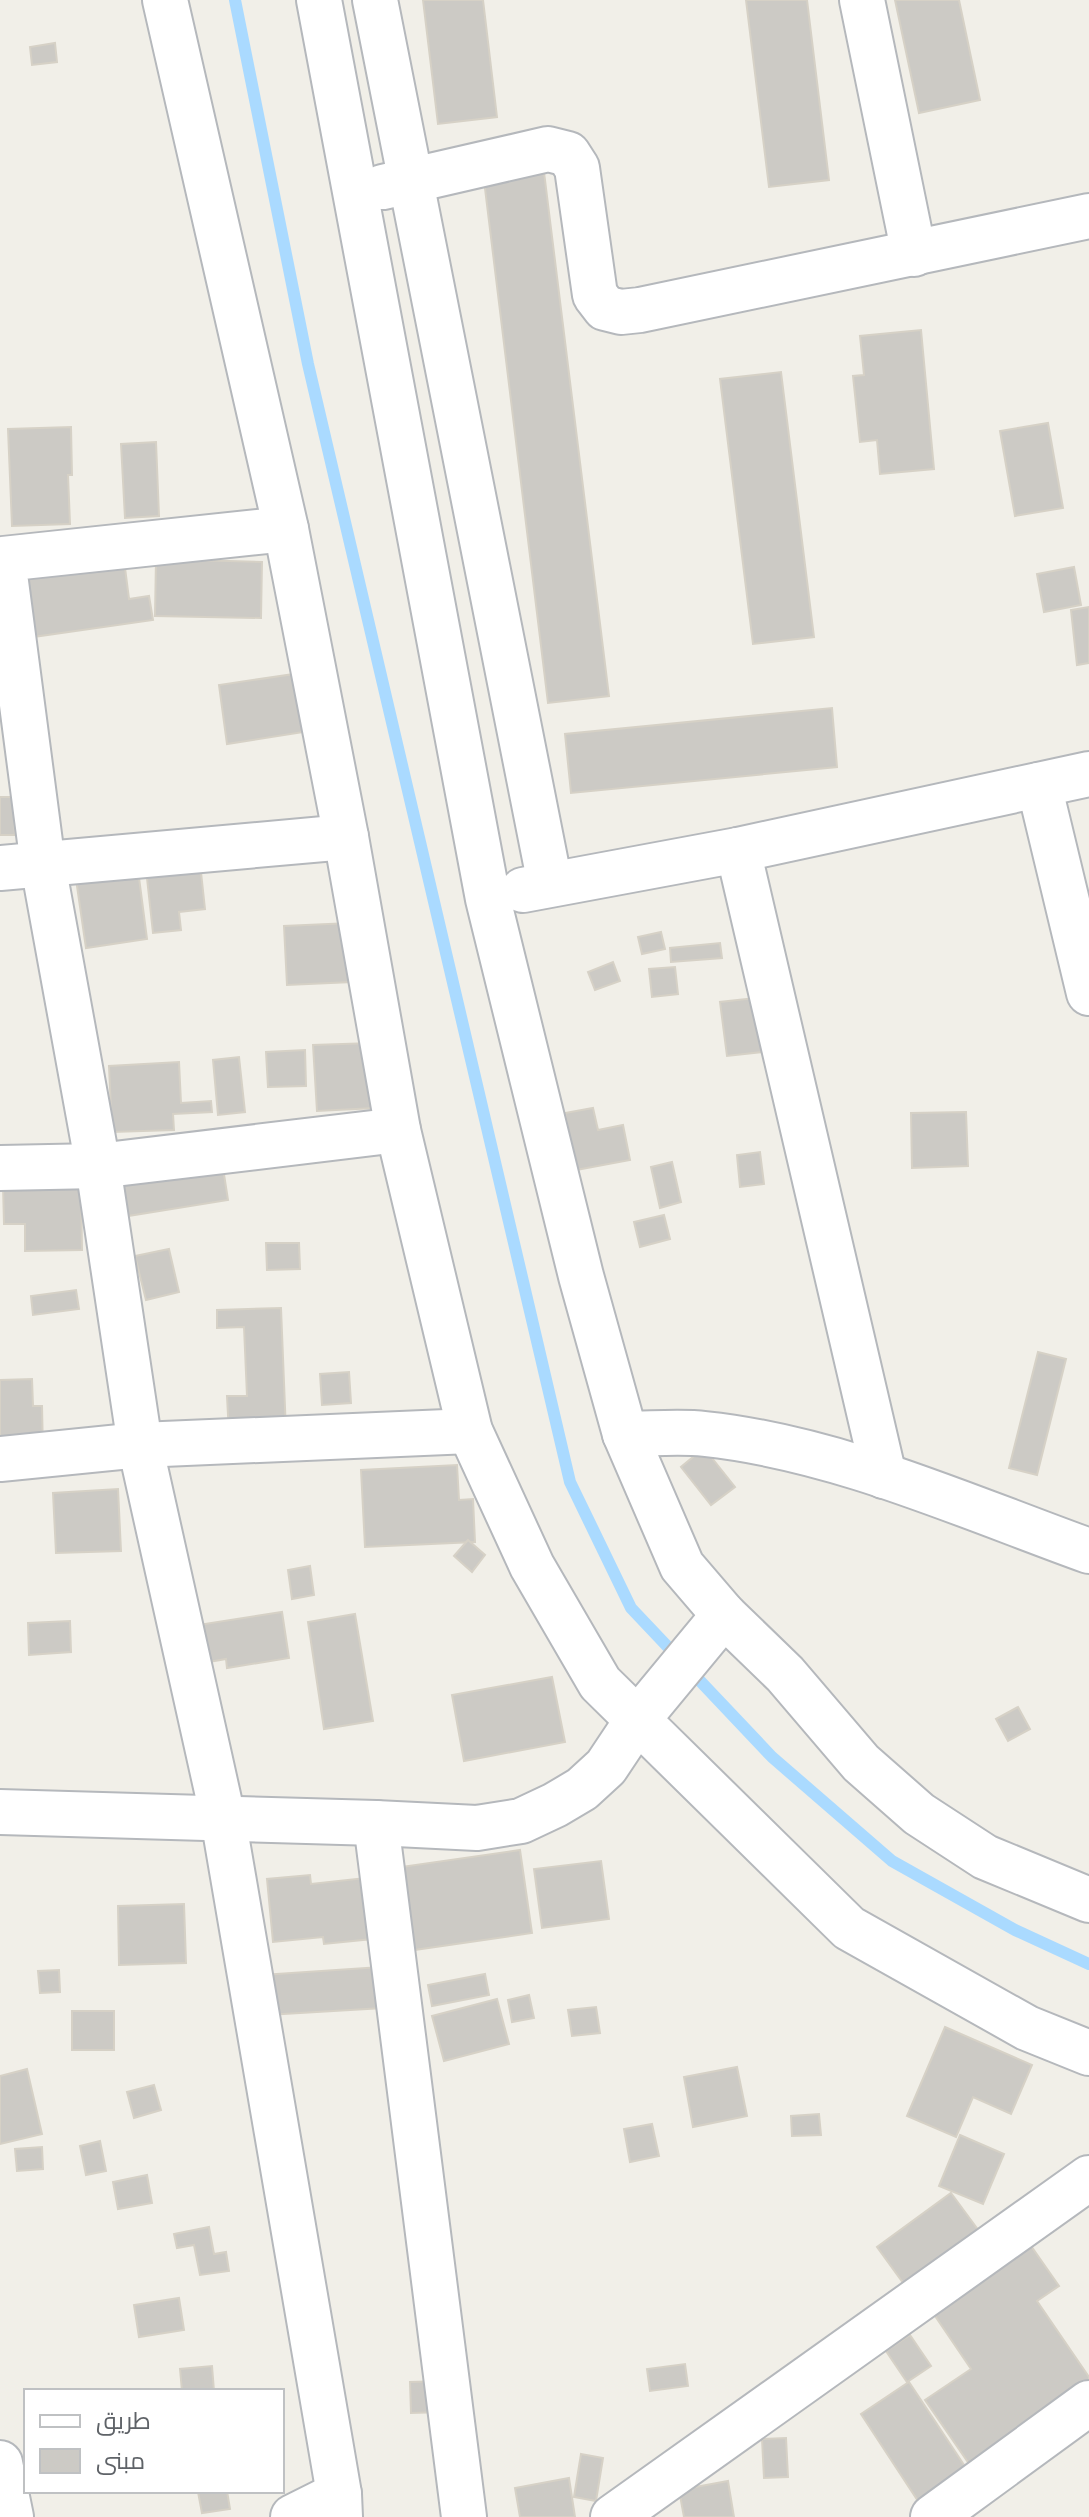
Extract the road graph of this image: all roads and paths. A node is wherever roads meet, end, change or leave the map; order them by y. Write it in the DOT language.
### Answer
graph roads {
  1 [pos="165,0"];
  2 [pos="319,0"];
  3 [pos="375,0"];
  4 [pos="862,0"];
  5 [pos="411,179"];
  6 [pos="355,194"];
  7 [pos="1089,216"];
  8 [pos="914,254"];
  9 [pos="286,529"];
  10 [pos="2,560"];
  11 [pos="1089,774"];
  12 [pos="1039,785"];
  13 [pos="346,837"];
  14 [pos="738,850"];
  15 [pos="43,865"];
  16 [pos="0,868"];
  17 [pos="550,884"];
  18 [pos="488,899"];
  19 [pos="1089,993"];
  20 [pos="398,1130"];
  21 [pos="98,1166"];
  22 [pos="0,1168"];
  23 [pos="470,1431"];
  24 [pos="625,1434"];
  25 [pos="140,1445"];
  26 [pos="0,1459"];
  27 [pos="884,1476"];
  28 [pos="1089,1551"];
  29 [pos="724,1615"];
  30 [pos="638,1719"];
  31 [pos="0,1812"];
  32 [pos="223,1818"];
  33 [pos="376,1823"];
  34 [pos="1089,1900"];
  35 [pos="1089,2053"];
  36 [pos="1089,2178"];
  37 [pos="1089,2403"];
  38 [pos="0,2463"];
  39 [pos="340,2506"];
  40 [pos="11,2517"];
  41 [pos="293,2517"];
  42 [pos="464,2517"];
  43 [pos="613,2517"];
  44 [pos="933,2517"];
  1 -- 9 [label="street"];
  2 -- 6 [label="street"];
  3 -- 5 [label="street"];
  4 -- 8 [label="street"];
  5 -- 6 [label="street"];
  5 -- 8 [label="street"];
  5 -- 17 [label="street"];
  6 -- 18 [label="street"];
  7 -- 8 [label="street"];
  9 -- 10 [label="street"];
  9 -- 13 [label="street"];
  10 -- 15 [label="street"];
  11 -- 12 [label="street"];
  12 -- 14 [label="street"];
  12 -- 19 [label="street"];
  13 -- 15 [label="street"];
  13 -- 20 [label="street"];
  14 -- 17 [label="street"];
  14 -- 27 [label="street"];
  15 -- 16 [label="street"];
  15 -- 21 [label="street"];
  17 -- 18 [label="street"];
  18 -- 24 [label="street"];
  20 -- 21 [label="street"];
  20 -- 23 [label="street"];
  21 -- 22 [label="street"];
  21 -- 25 [label="street"];
  23 -- 25 [label="street"];
  23 -- 30 [label="street"];
  24 -- 27 [label="street"];
  24 -- 29 [label="street"];
  25 -- 26 [label="street"];
  25 -- 32 [label="street"];
  27 -- 28 [label="street"];
  29 -- 30 [label="street"];
  29 -- 34 [label="street"];
  30 -- 33 [label="street"];
  30 -- 35 [label="street"];
  31 -- 32 [label="street"];
  32 -- 33 [label="street"];
  32 -- 39 [label="street"];
  33 -- 42 [label="street"];
  36 -- 43 [label="street"];
  37 -- 44 [label="street"];
  38 -- 40 [label="street"];
  39 -- 41 [label="street"];
}
